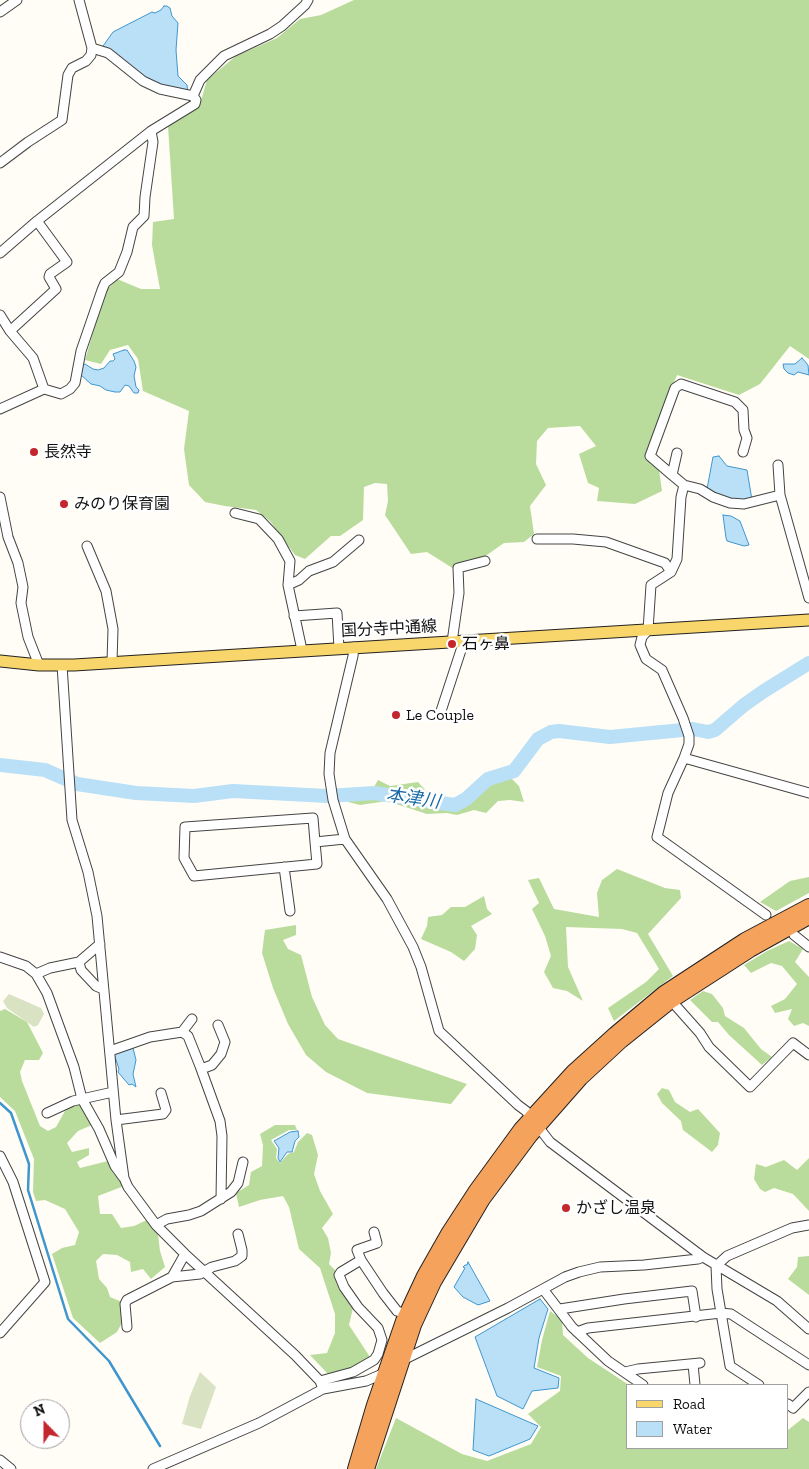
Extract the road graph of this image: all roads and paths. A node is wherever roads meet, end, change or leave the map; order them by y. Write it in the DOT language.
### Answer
graph roads {
  1 [pos="17,0"];
  2 [pos="79,0"];
  3 [pos="308,0"];
  4 [pos="0,12"];
  5 [pos="92,48"];
  6 [pos="193,96"];
  7 [pos="151,131"];
  8 [pos="0,163"];
  9 [pos="37,221"];
  10 [pos="3,251"];
  11 [pos="0,262"];
  12 [pos="0,315"];
  13 [pos="10,331"];
  14 [pos="44,389"];
  15 [pos="0,409"];
  16 [pos="743,452"];
  17 [pos="677,453"];
  18 [pos="778,465"];
  19 [pos="672,475"];
  20 [pos="684,485"];
  21 [pos="780,495"];
  22 [pos="0,496"];
  23 [pos="235,513"];
  24 [pos="537,539"];
  25 [pos="359,540"];
  26 [pos="87,546"];
  27 [pos="484,561"];
  28 [pos="670,572"];
  29 [pos="288,585"];
  30 [pos="809,598"];
  31 [pos="294,616"];
  32 [pos="809,620"];
  33 [pos="648,630"];
  34 [pos="458,641"];
  35 [pos="354,647"];
  36 [pos="339,648"];
  37 [pos="302,650"];
  38 [pos="0,660"];
  39 [pos="112,662"];
  40 [pos="39,665"];
  41 [pos="62,665"];
  42 [pos="441,711"];
  43 [pos="684,758"];
  44 [pos="809,794"];
  45 [pos="345,839"];
  46 [pos="315,842"];
  47 [pos="284,867"];
  48 [pos="809,906"];
  49 [pos="290,911"];
  50 [pos="766,915"];
  51 [pos="809,917"];
  52 [pos="794,935"];
  53 [pos="100,944"];
  54 [pos="809,947"];
  55 [pos="0,957"];
  56 [pos="80,962"];
  57 [pos="36,974"];
  58 [pos="103,989"];
  59 [pos="668,997"];
  60 [pos="192,1019"];
  61 [pos="218,1026"];
  62 [pos="182,1032"];
  63 [pos="110,1051"];
  64 [pos="809,1055"];
  65 [pos="200,1066"];
  66 [pos="113,1092"];
  67 [pos="161,1093"];
  68 [pos="82,1099"];
  69 [pos="47,1113"];
  70 [pos="116,1120"];
  71 [pos="534,1123"];
  72 [pos="120,1152"];
  73 [pos="110,1155"];
  74 [pos="0,1156"];
  75 [pos="243,1162"];
  76 [pos="124,1178"];
  77 [pos="220,1199"];
  78 [pos="156,1225"];
  79 [pos="809,1225"];
  80 [pos="374,1232"];
  81 [pos="238,1234"];
  82 [pos="185,1254"];
  83 [pos="703,1257"];
  84 [pos="361,1260"];
  85 [pos="716,1266"];
  86 [pos="204,1272"];
  87 [pos="172,1277"];
  88 [pos="543,1289"];
  89 [pos="560,1309"];
  90 [pos="721,1313"];
  91 [pos="406,1314"];
  92 [pos="696,1316"];
  93 [pos="128,1327"];
  94 [pos="809,1328"];
  95 [pos="578,1332"];
  96 [pos="0,1333"];
  97 [pos="402,1361"];
  98 [pos="809,1365"];
  99 [pos="625,1372"];
  100 [pos="385,1373"];
  101 [pos="642,1384"];
  102 [pos="696,1384"];
  103 [pos="757,1384"];
  104 [pos="322,1385"];
  105 [pos="809,1392"];
  106 [pos="789,1405"];
  107 [pos="0,1460"];
  108 [pos="166,1466"];
  109 [pos="11,1469"];
  110 [pos="153,1469"];
  111 [pos="355,1469"];
  112 [pos="367,1469"];
  1 -- 4 [label="street"];
  2 -- 5 [label="street"];
  3 -- 6 [label="street"];
  5 -- 6 [label="street"];
  5 -- 8 [label="street"];
  6 -- 7 [label="street"];
  7 -- 9 [label="street"];
  7 -- 14 [label="street"];
  9 -- 10 [label="street"];
  9 -- 13 [label="street"];
  10 -- 11 [label="street"];
  12 -- 13 [label="street"];
  13 -- 14 [label="street"];
  14 -- 15 [label="street"];
  16 -- 19 [label="street"];
  17 -- 19 [label="street"];
  18 -- 21 [label="street"];
  19 -- 20 [label="street"];
  20 -- 21 [label="street"];
  20 -- 28 [label="street"];
  21 -- 30 [label="street"];
  22 -- 40 [label="street"];
  23 -- 29 [label="street"];
  24 -- 28 [label="street"];
  25 -- 29 [label="street"];
  26 -- 39 [label="street"];
  27 -- 34 [label="street"];
  28 -- 33 [label="street"];
  29 -- 31 [label="street"];
  31 -- 36 [label="street"];
  31 -- 37 [label="street"];
  32 -- 33 [label="main road, 国分寺中通線"];
  33 -- 34 [label="main road, 国分寺中通線"];
  33 -- 43 [label="street"];
  34 -- 35 [label="main road, 国分寺中通線"];
  34 -- 42 [label="street"];
  35 -- 36 [label="main road, 国分寺中通線"];
  35 -- 45 [label="street"];
  36 -- 37 [label="main road, 国分寺中通線"];
  37 -- 39 [label="main road, 国分寺中通線"];
  38 -- 40 [label="main road, 国分寺中通線"];
  39 -- 41 [label="main road, 国分寺中通線"];
  40 -- 41 [label="main road, 国分寺中通線"];
  41 -- 53 [label="street"];
  43 -- 44 [label="street"];
  43 -- 50 [label="street"];
  45 -- 46 [label="street"];
  45 -- 71 [label="street"];
  46 -- 47 [label="street"];
  46 -- 47 [label="street"];
  47 -- 49 [label="street"];
  48 -- 59 [label="highway"];
  51 -- 59 [label="highway"];
  52 -- 54 [label="street"];
  53 -- 56 [label="street"];
  53 -- 58 [label="street"];
  55 -- 57 [label="street"];
  56 -- 57 [label="street"];
  56 -- 58 [label="street"];
  57 -- 68 [label="street"];
  58 -- 63 [label="street"];
  59 -- 64 [label="street"];
  59 -- 71 [label="highway"];
  60 -- 62 [label="street"];
  61 -- 65 [label="street"];
  62 -- 63 [label="street"];
  62 -- 65 [label="street"];
  63 -- 66 [label="street"];
  65 -- 77 [label="street"];
  66 -- 68 [label="street"];
  66 -- 70 [label="street"];
  67 -- 70 [label="street"];
  68 -- 69 [label="street"];
  68 -- 73 [label="street"];
  70 -- 72 [label="street"];
  71 -- 83 [label="street"];
  71 -- 91 [label="highway"];
  71 -- 97 [label="highway"];
  72 -- 73 [label="street"];
  72 -- 76 [label="street"];
  73 -- 76 [label="street"];
  74 -- 96 [label="street"];
  75 -- 77 [label="street"];
  76 -- 78 [label="street"];
  77 -- 78 [label="street"];
  78 -- 82 [label="street"];
  79 -- 85 [label="street"];
  80 -- 84 [label="street"];
  81 -- 86 [label="street"];
  82 -- 86 [label="street"];
  82 -- 87 [label="street"];
  83 -- 85 [label="street"];
  83 -- 88 [label="street"];
  84 -- 91 [label="street"];
  84 -- 104 [label="street"];
  85 -- 90 [label="street"];
  85 -- 94 [label="street"];
  86 -- 87 [label="street"];
  86 -- 104 [label="street"];
  87 -- 93 [label="street"];
  88 -- 89 [label="street"];
  88 -- 97 [label="street"];
  89 -- 92 [label="street"];
  89 -- 95 [label="street"];
  90 -- 92 [label="street"];
  90 -- 98 [label="street"];
  90 -- 103 [label="street"];
  91 -- 100 [label="highway"];
  92 -- 95 [label="street"];
  95 -- 99 [label="street"];
  97 -- 100 [label="street"];
  97 -- 112 [label="highway"];
  99 -- 101 [label="street"];
  99 -- 102 [label="street"];
  100 -- 104 [label="street"];
  100 -- 111 [label="highway"];
  104 -- 108 [label="street"];
  105 -- 106 [label="street"];
  107 -- 109 [label="street"];
  108 -- 110 [label="street"];
}
